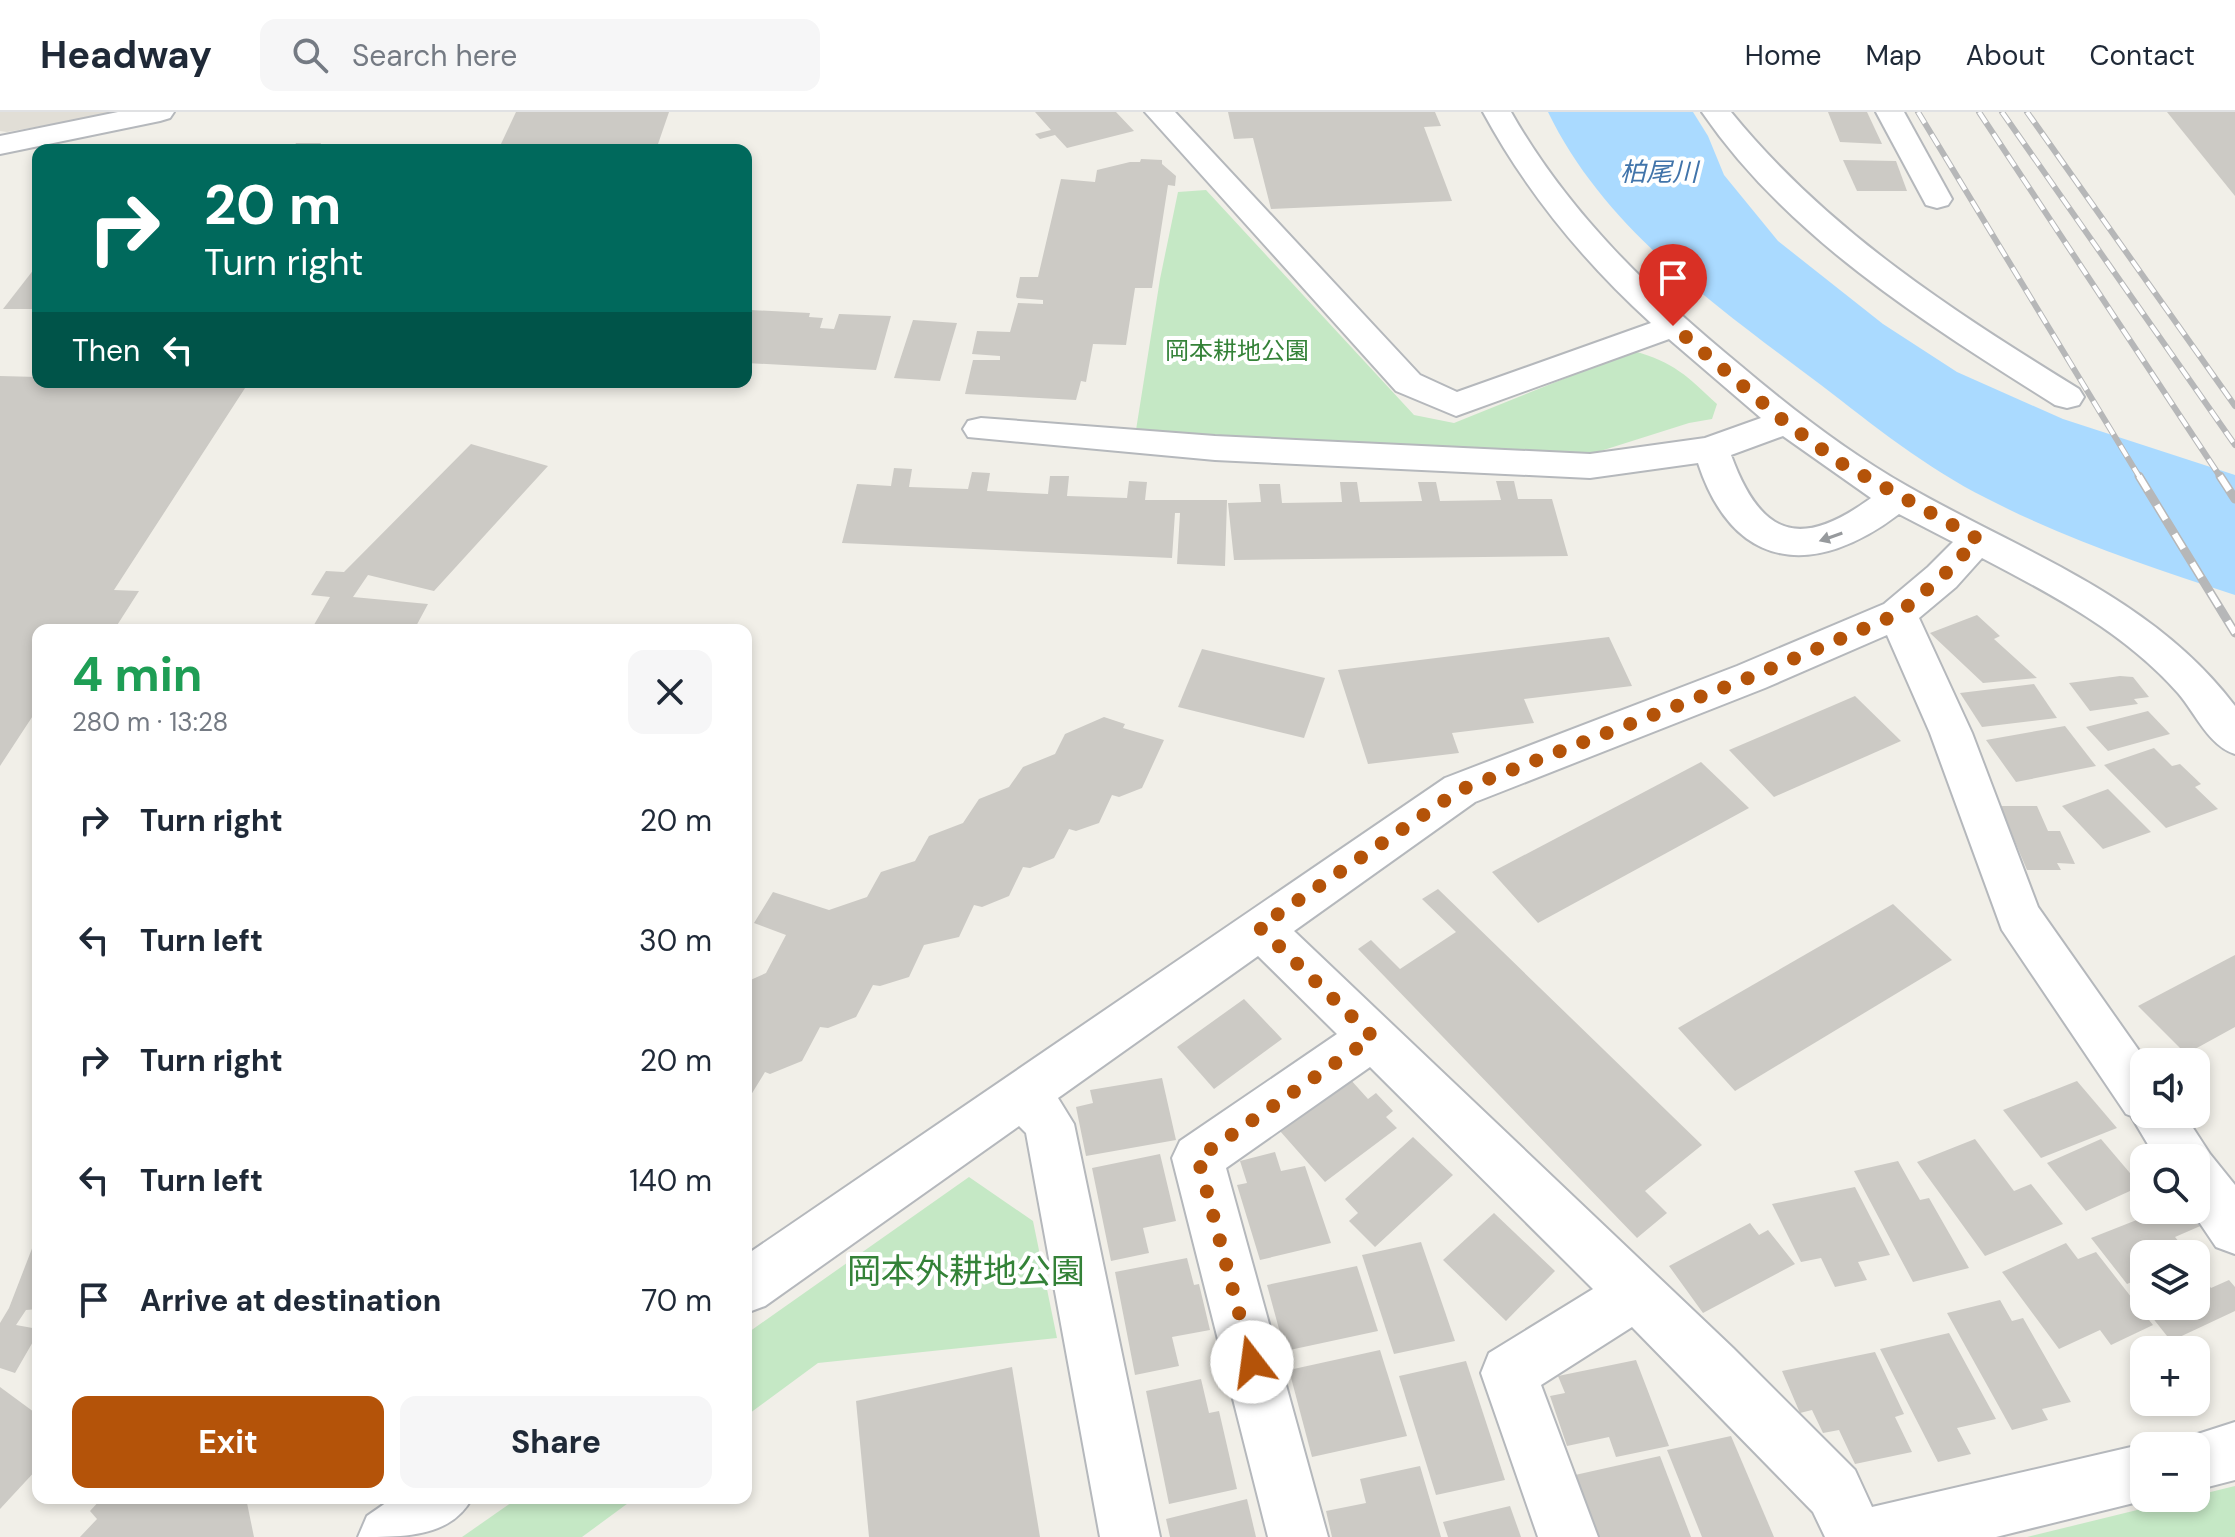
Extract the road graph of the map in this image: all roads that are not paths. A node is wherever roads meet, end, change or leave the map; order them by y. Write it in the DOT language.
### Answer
graph roads {
  1 [pos="160,112"];
  2 [pos="1159,112"];
  3 [pos="1497,112"];
  4 [pos="1716,112"];
  5 [pos="1890,112"];
  6 [pos="0,145"];
  7 [pos="1937,199"];
  8 [pos="1673,326"];
  9 [pos="2067,397"];
  10 [pos="1785,422"];
  11 [pos="981,429"];
  12 [pos="1711,449"];
  13 [pos="1897,497"];
  14 [pos="1978,539"];
  15 [pos="1898,614"];
  16 [pos="2235,738"];
  17 [pos="1259,927"];
  18 [pos="1373,1037"];
  19 [pos="2130,1078"];
  20 [pos="1023,1093"];
  21 [pos="2210,1193"];
  22 [pos="2235,1229"];
  23 [pos="752,1283"];
  24 [pos="1632,1293"];
  25 [pos="2235,1451"];
  26 [pos="2210,1457"];
  27 [pos="2130,1476"];
  28 [pos="435,1504"];
  29 [pos="388,1537"];
  30 [pos="1130,1537"];
  31 [pos="1298,1537"];
  32 [pos="1568,1537"];
  33 [pos="1856,1537"];
  34 [pos="1870,1537"];
  1 -- 6 [label="street"];
  2 -- 8 [label="street"];
  3 -- 8 [label="street"];
  4 -- 9 [label="street"];
  5 -- 7 [label="street"];
  8 -- 10 [label="street"];
  10 -- 12 [label="street"];
  10 -- 13 [label="street"];
  11 -- 12 [label="street"];
  13 -- 12 [label="street, one-way"];
  13 -- 14 [label="street"];
  14 -- 15 [label="street"];
  14 -- 16 [label="street"];
  15 -- 17 [label="street"];
  15 -- 19 [label="street"];
  17 -- 18 [label="street"];
  17 -- 20 [label="street"];
  18 -- 24 [label="street"];
  18 -- 31 [label="street"];
  20 -- 23 [label="street"];
  20 -- 30 [label="street"];
  21 -- 22 [label="street"];
  24 -- 32 [label="street"];
  24 -- 33 [label="street"];
  25 -- 26 [label="street"];
  27 -- 34 [label="street"];
  28 -- 29 [label="street"];
}
